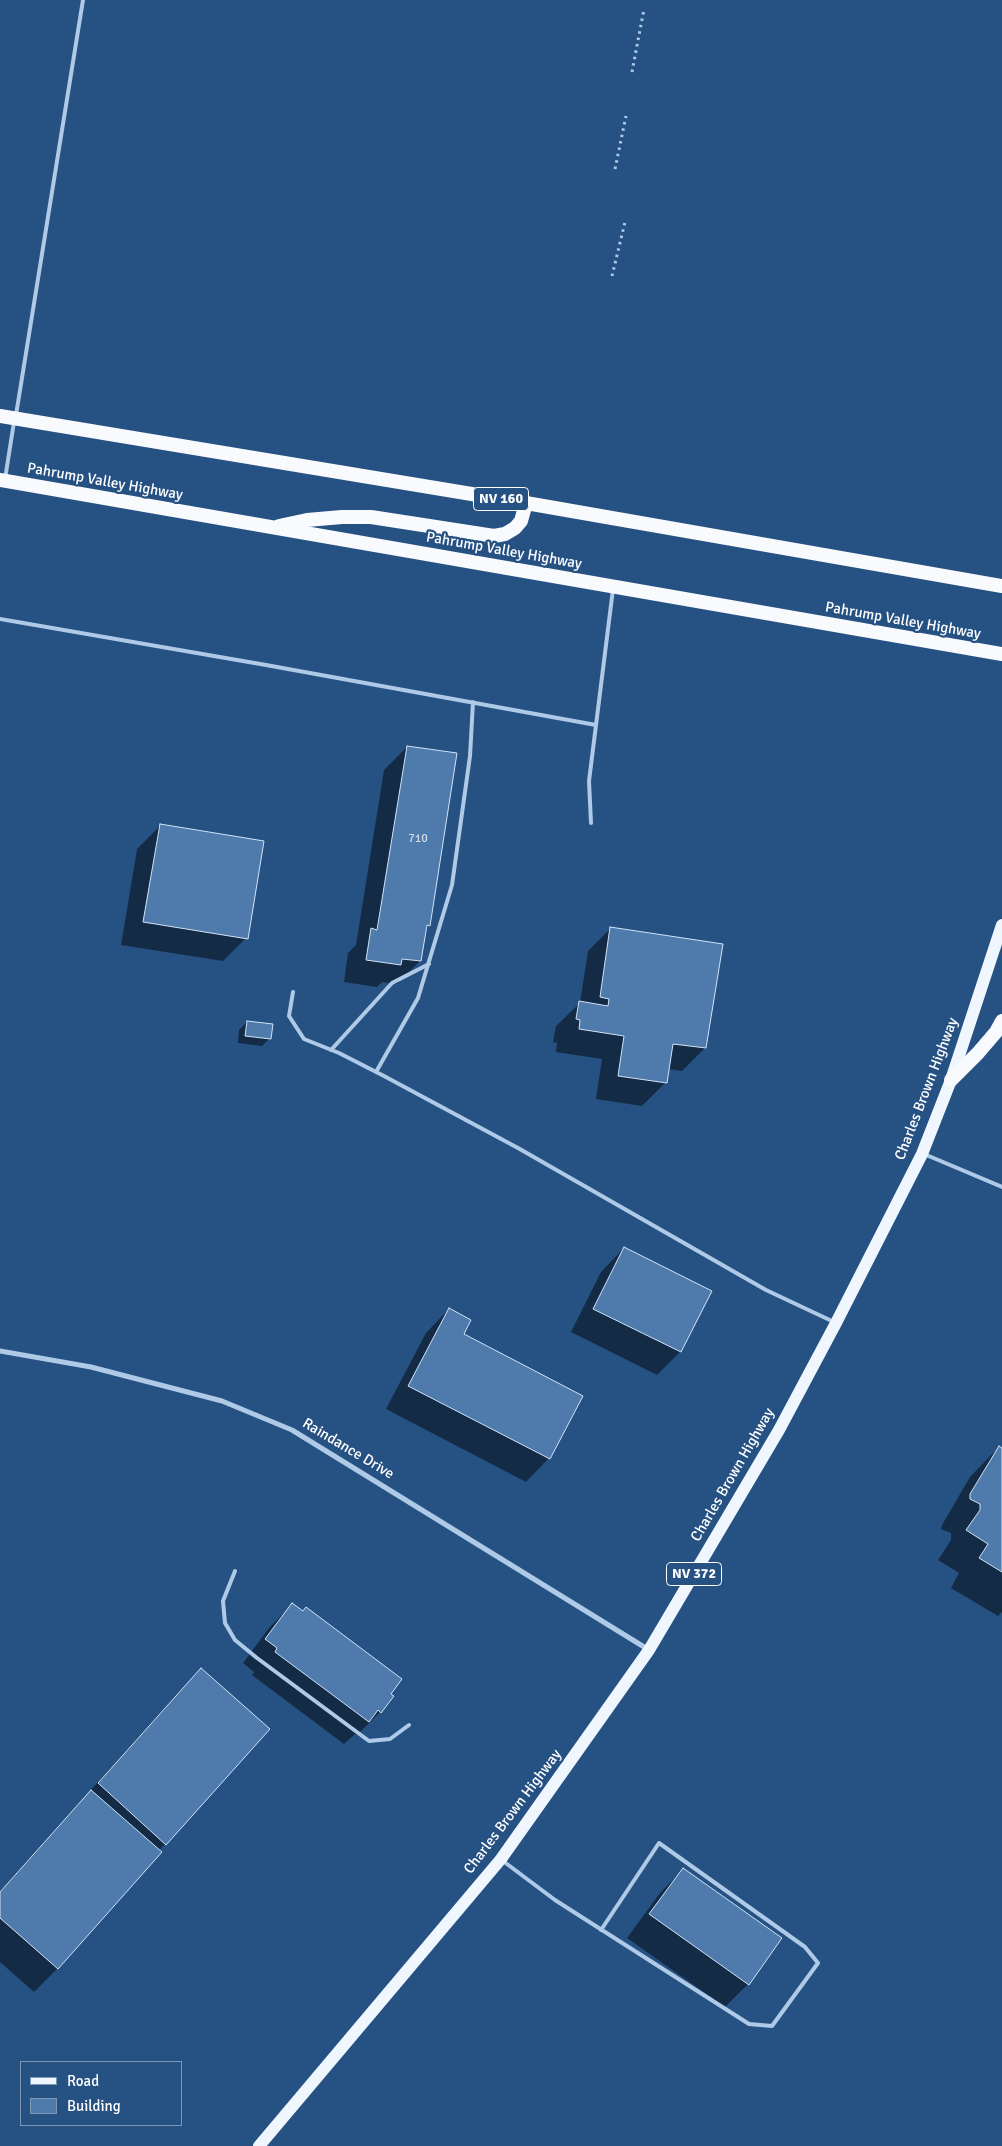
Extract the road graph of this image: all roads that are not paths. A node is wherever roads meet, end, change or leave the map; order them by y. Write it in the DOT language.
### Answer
graph roads {
  1 [pos="83,0"];
  2 [pos="0,416"];
  3 [pos="15,418"];
  4 [pos="2,480"];
  5 [pos="526,503"];
  6 [pos="271,527"];
  7 [pos="1002,586"];
  8 [pos="613,587"];
  9 [pos="0,619"];
  10 [pos="1002,654"];
  11 [pos="473,702"];
  12 [pos="596,725"];
  13 [pos="591,822"];
  14 [pos="1002,925"];
  15 [pos="430,963"];
  16 [pos="292,992"];
  17 [pos="1002,1021"];
  18 [pos="331,1050"];
  19 [pos="376,1072"];
  20 [pos="951,1080"];
  21 [pos="922,1154"];
  22 [pos="1002,1187"];
  23 [pos="836,1323"];
  24 [pos="0,1351"];
  25 [pos="235,1571"];
  26 [pos="649,1650"];
  27 [pos="409,1725"];
  28 [pos="501,1859"];
  29 [pos="601,1930"];
  30 [pos="259,2146"];
  1 -- 3 [label="lane"];
  2 -- 3 [label="highway, NV 160"];
  3 -- 4 [label="lane"];
  3 -- 5 [label="highway, NV 160"];
  4 -- 6 [label="highway, Pahrump Valley Highway"];
  5 -- 6 [label="highway"];
  5 -- 7 [label="highway, NV 160"];
  6 -- 8 [label="highway, Pahrump Valley Highway"];
  8 -- 10 [label="highway, Pahrump Valley Highway"];
  8 -- 12 [label="lane"];
  9 -- 11 [label="lane"];
  11 -- 12 [label="lane"];
  11 -- 15 [label="lane"];
  12 -- 13 [label="lane"];
  14 -- 20 [label="main road, Charles Brown Highway / NV 372"];
  15 -- 18 [label="lane"];
  15 -- 19 [label="lane"];
  16 -- 18 [label="lane"];
  17 -- 20 [label="highway"];
  18 -- 19 [label="lane"];
  19 -- 23 [label="lane"];
  20 -- 21 [label="main road, Charles Brown Highway / NV 372"];
  21 -- 22 [label="lane"];
  21 -- 23 [label="main road, Charles Brown Highway / NV 372"];
  23 -- 26 [label="main road, Charles Brown Highway / NV 372"];
  24 -- 26 [label="street, Raindance Drive"];
  25 -- 27 [label="lane"];
  26 -- 28 [label="main road, Charles Brown Highway / NV 372"];
  28 -- 29 [label="lane"];
  28 -- 30 [label="main road, Charles Brown Highway / NV 372"];
  29 -- 29 [label="lane"];
}
